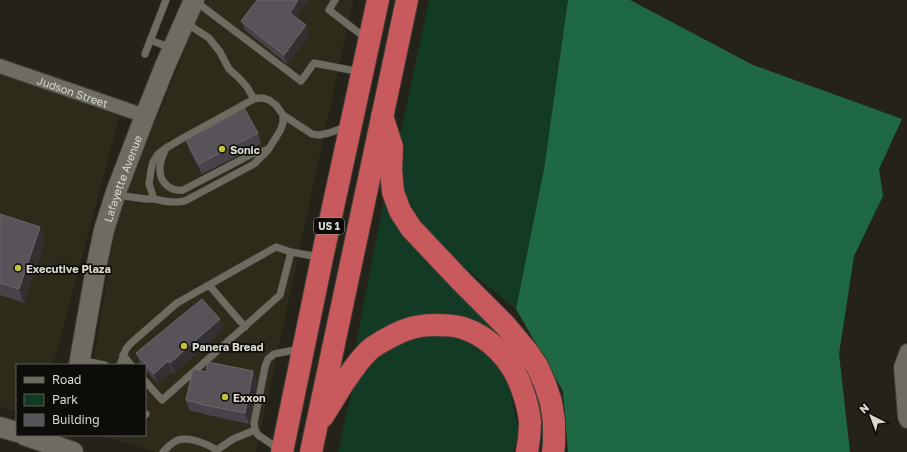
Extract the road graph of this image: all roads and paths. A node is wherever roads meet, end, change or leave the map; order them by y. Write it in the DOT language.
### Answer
graph roads {
  1 [pos="166,0"];
  2 [pos="335,0"];
  3 [pos="378,0"];
  4 [pos="407,0"];
  5 [pos="189,7"];
  6 [pos="150,40"];
  7 [pos="370,41"];
  8 [pos="172,49"];
  9 [pos="145,54"];
  10 [pos="0,66"];
  11 [pos="363,72"];
  12 [pos="254,99"];
  13 [pos="283,115"];
  14 [pos="145,116"];
  15 [pos="382,116"];
  16 [pos="351,124"];
  17 [pos="166,148"];
  18 [pos="268,150"];
  19 [pos="115,195"];
  20 [pos="154,199"];
  21 [pos="291,252"];
  22 [pos="322,258"];
  23 [pos="210,285"];
  24 [pos="245,327"];
  25 [pos="304,348"];
  26 [pos="907,351"];
  27 [pos="123,355"];
  28 [pos="80,362"];
  29 [pos="97,364"];
  30 [pos="120,364"];
  31 [pos="130,364"];
  32 [pos="146,382"];
  33 [pos="907,421"];
  34 [pos="316,425"];
  35 [pos="0,427"];
  36 [pos="254,430"];
  37 [pos="16,432"];
  38 [pos="28,436"];
  39 [pos="69,447"];
  40 [pos="216,451"];
  41 [pos="282,451"];
  42 [pos="164,452"];
  43 [pos="310,452"];
  44 [pos="527,452"];
  45 [pos="553,452"];
  1 -- 6 [label="lane"];
  2 -- 7 [label="lane"];
  3 -- 7 [label="highway, US 1"];
  4 -- 15 [label="highway, US 1"];
  5 -- 8 [label="street, Lafayette Avenue"];
  5 -- 11 [label="lane"];
  5 -- 12 [label="lane"];
  6 -- 8 [label="lane"];
  6 -- 9 [label="lane"];
  7 -- 11 [label="highway, US 1"];
  8 -- 14 [label="street, Lafayette Avenue"];
  10 -- 14 [label="street, Judson Street"];
  11 -- 16 [label="highway, US 1"];
  12 -- 13 [label="lane"];
  12 -- 17 [label="lane"];
  13 -- 16 [label="lane"];
  13 -- 18 [label="lane"];
  14 -- 19 [label="street, Lafayette Avenue"];
  15 -- 34 [label="highway, US 1"];
  15 -- 45 [label="highway"];
  16 -- 22 [label="highway, US 1"];
  17 -- 18 [label="lane"];
  17 -- 20 [label="lane"];
  18 -- 20 [label="lane"];
  19 -- 20 [label="lane"];
  19 -- 28 [label="street, Lafayette Avenue"];
  21 -- 22 [label="lane"];
  21 -- 23 [label="lane"];
  21 -- 24 [label="lane"];
  22 -- 25 [label="highway, US 1"];
  23 -- 24 [label="lane"];
  23 -- 27 [label="lane"];
  24 -- 32 [label="lane"];
  25 -- 36 [label="lane"];
  25 -- 41 [label="highway, US 1"];
  26 -- 33 [label="street"];
  27 -- 30 [label="lane"];
  27 -- 31 [label="lane"];
  28 -- 29 [label="lane"];
  34 -- 43 [label="highway, US 1"];
  34 -- 44 [label="highway"];
  35 -- 37 [label="street"];
  36 -- 40 [label="lane"];
  36 -- 41 [label="lane"];
  38 -- 39 [label="street"];
  40 -- 42 [label="lane"];
}
